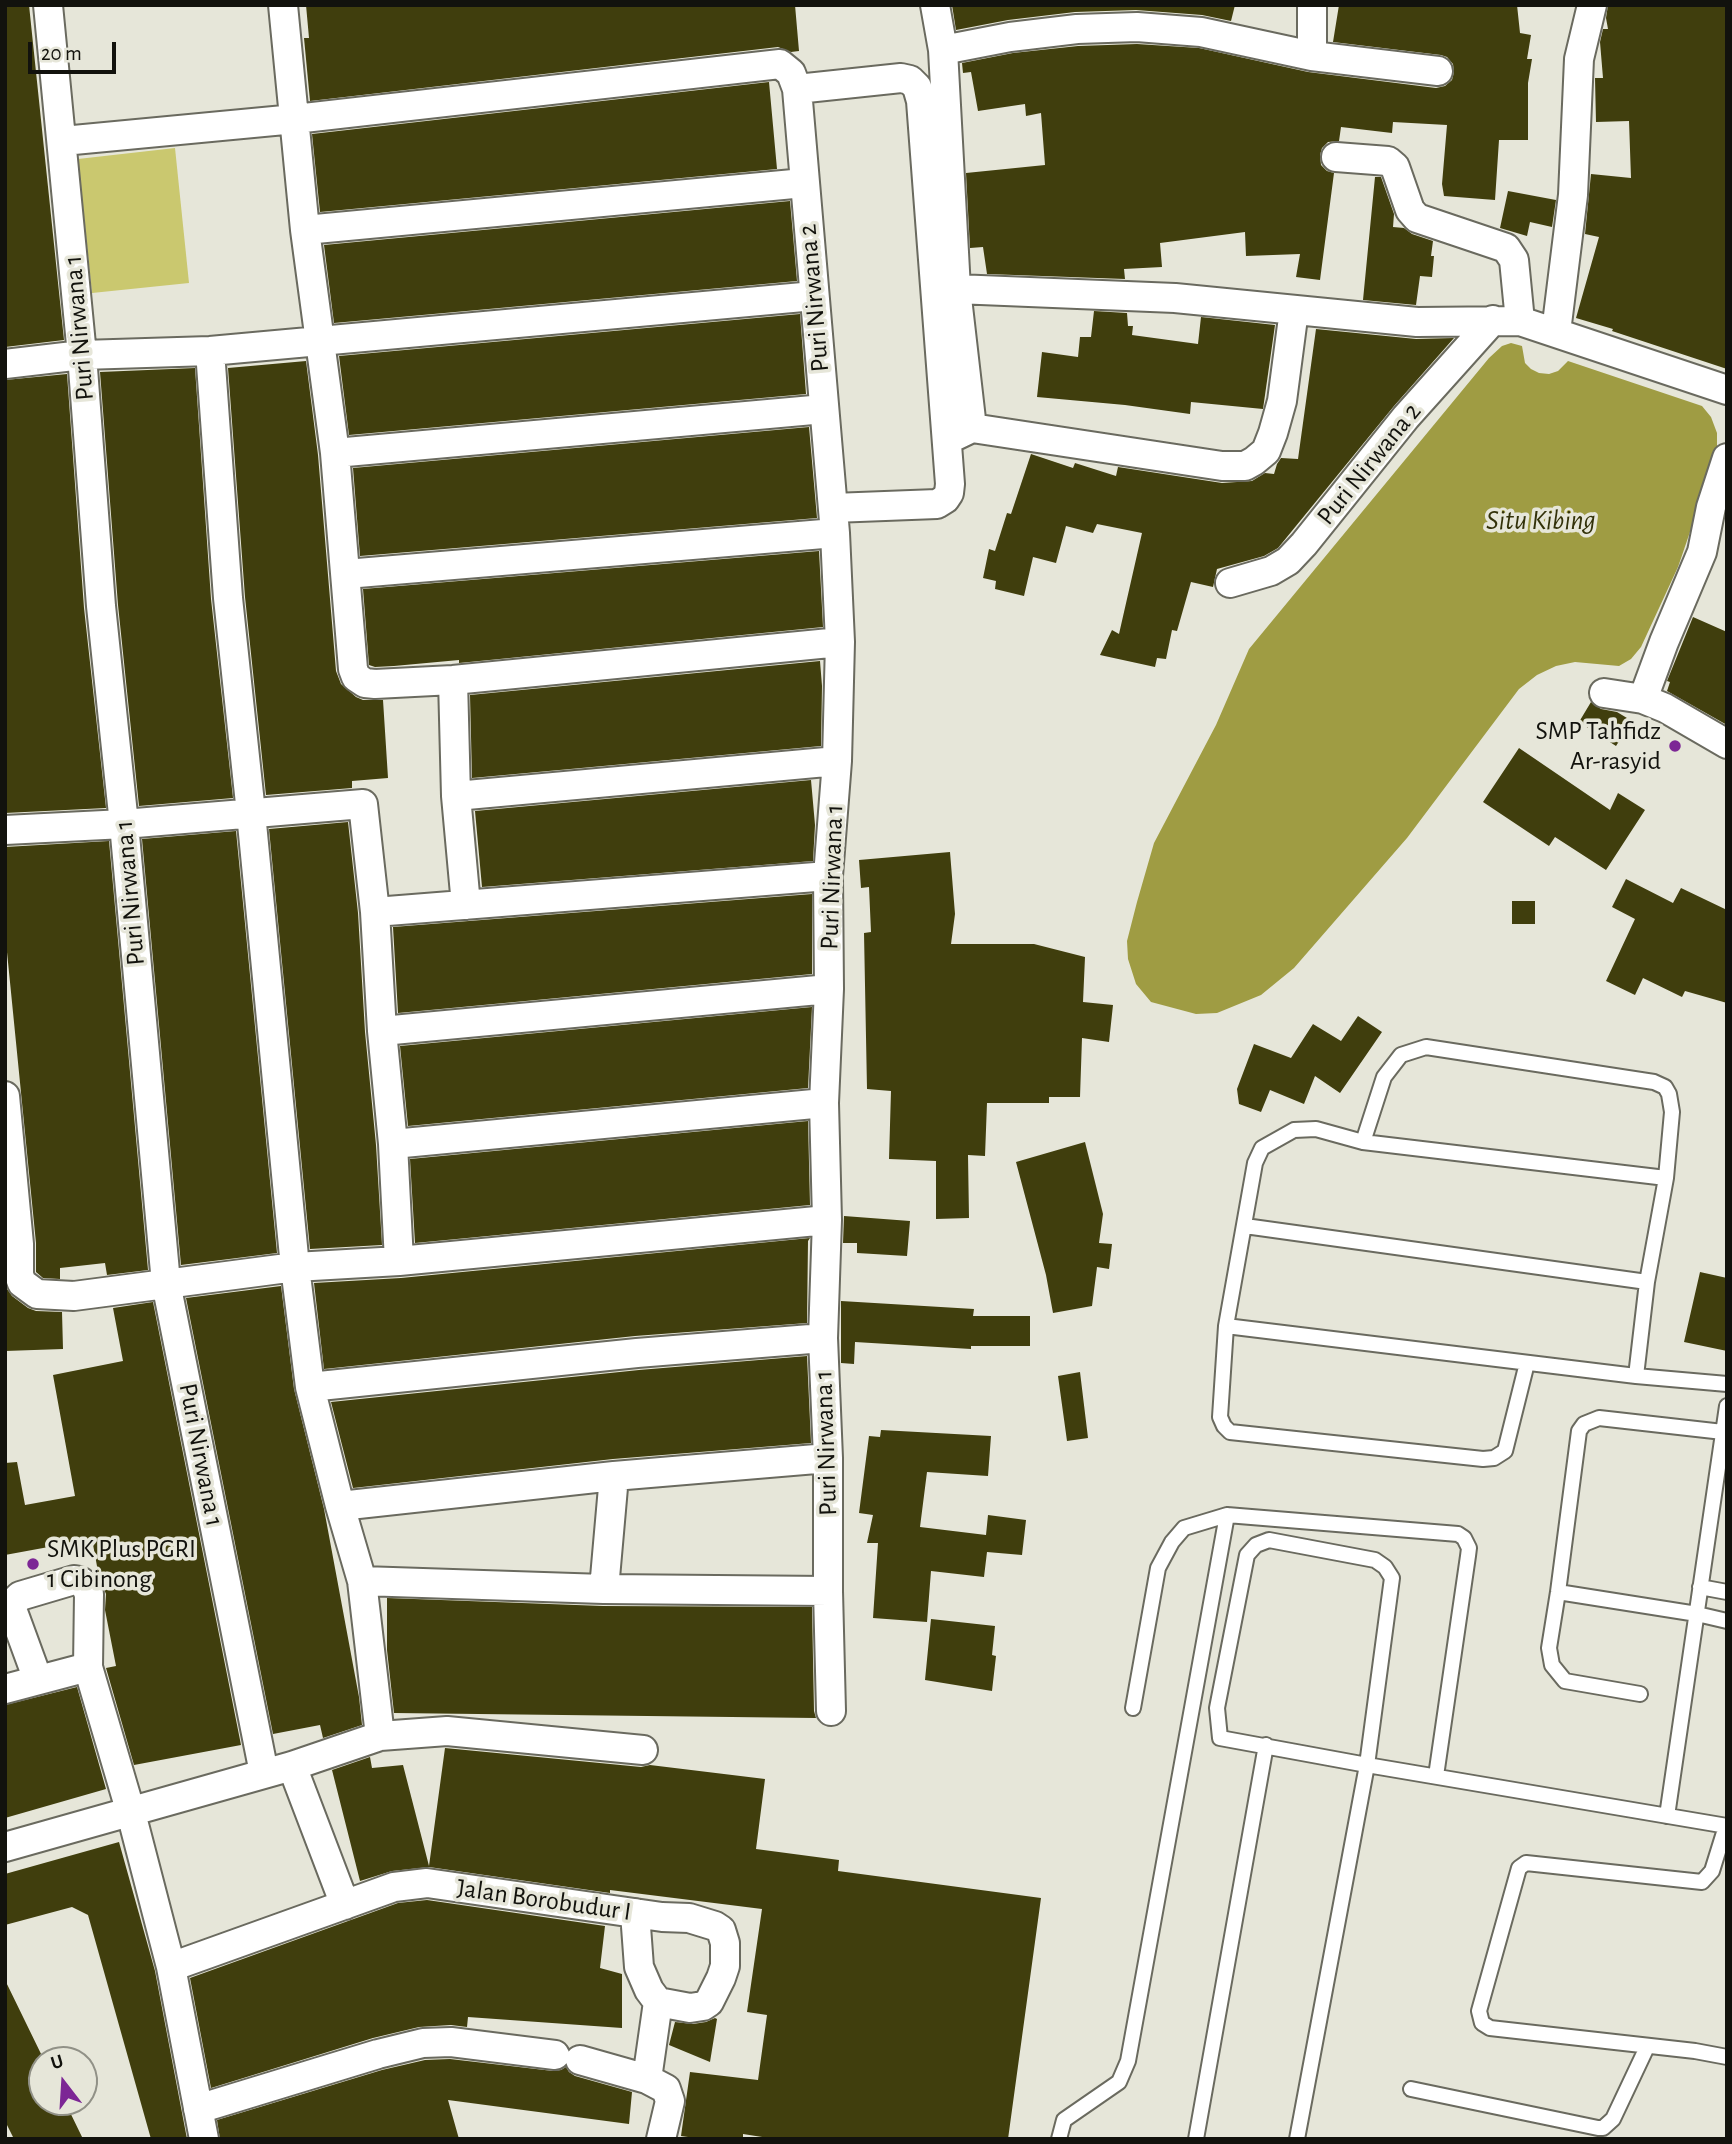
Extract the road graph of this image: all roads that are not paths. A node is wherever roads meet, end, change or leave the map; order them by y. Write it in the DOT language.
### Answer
graph roads {
  1 [pos="48,5"];
  2 [pos="283,5"];
  3 [pos="935,5"];
  4 [pos="1312,5"];
  5 [pos="1592,5"];
  6 [pos="943,50"];
  7 [pos="1312,56"];
  8 [pos="1438,71"];
  9 [pos="797,89"];
  10 [pos="295,119"];
  11 [pos="63,141"];
  12 [pos="1336,157"];
  13 [pos="804,183"];
  14 [pos="305,230"];
  15 [pos="956,289"];
  16 [pos="814,296"];
  17 [pos="1294,310"];
  18 [pos="1506,321"];
  19 [pos="1556,332"];
  20 [pos="321,342"];
  21 [pos="210,351"];
  22 [pos="82,355"];
  23 [pos="5,364"];
  24 [pos="1727,390"];
  25 [pos="824,409"];
  26 [pos="972,428"];
  27 [pos="947,440"];
  28 [pos="334,453"];
  29 [pos="1727,458"];
  30 [pos="834,520"];
  31 [pos="345,574"];
  32 [pos="1230,583"];
  33 [pos="840,642"];
  34 [pos="453,680"];
  35 [pos="1604,693"];
  36 [pos="1643,699"];
  37 [pos="1727,744"];
  38 [pos="837,761"];
  39 [pos="456,796"];
  40 [pos="251,813"];
  41 [pos="124,824"];
  42 [pos="5,830"];
  43 [pos="828,876"];
  44 [pos="466,905"];
  45 [pos="375,912"];
  46 [pos="829,989"];
  47 [pos="382,1031"];
  48 [pos="5,1096"];
  49 [pos="824,1103"];
  50 [pos="1363,1142"];
  51 [pos="393,1144"];
  52 [pos="1666,1178"];
  53 [pos="827,1220"];
  54 [pos="1245,1226"];
  55 [pos="399,1261"];
  56 [pos="295,1267"];
  57 [pos="1647,1282"];
  58 [pos="166,1283"];
  59 [pos="1226,1326"];
  60 [pos="823,1338"];
  61 [pos="1527,1363"];
  62 [pos="1636,1376"];
  63 [pos="1727,1384"];
  64 [pos="310,1387"];
  65 [pos="1727,1406"];
  66 [pos="1723,1432"];
  67 [pos="828,1458"];
  68 [pos="614,1476"];
  69 [pos="340,1506"];
  70 [pos="1227,1515"];
  71 [pos="362,1581"];
  72 [pos="1700,1587"];
  73 [pos="604,1589"];
  74 [pos="828,1591"];
  75 [pos="1558,1592"];
  76 [pos="1727,1592"];
  77 [pos="1697,1614"];
  78 [pos="1727,1621"];
  79 [pos="88,1667"];
  80 [pos="38,1680"];
  81 [pos="5,1689"];
  82 [pos="1640,1693"];
  83 [pos="1133,1707"];
  84 [pos="831,1711"];
  85 [pos="380,1736"];
  86 [pos="1266,1745"];
  87 [pos="643,1750"];
  88 [pos="1367,1765"];
  89 [pos="292,1766"];
  90 [pos="264,1773"];
  91 [pos="1436,1776"];
  92 [pos="131,1813"];
  93 [pos="1667,1816"];
  94 [pos="1727,1826"];
  95 [pos="5,1847"];
  96 [pos="345,1905"];
  97 [pos="635,1913"];
  98 [pos="171,1967"];
  99 [pos="658,2002"];
  100 [pos="1647,2047"];
  101 [pos="1727,2057"];
  102 [pos="647,2079"];
  103 [pos="1411,2089"];
  104 [pos="198,2109"];
  105 [pos="204,2139"];
  106 [pos="661,2139"];
  107 [pos="1059,2139"];
  108 [pos="1196,2139"];
  109 [pos="1297,2139"];
  1 -- 11 [label="street, Puri Nirwana 1"];
  2 -- 10 [label="street"];
  3 -- 6 [label="street"];
  4 -- 7 [label="street"];
  5 -- 19 [label="street"];
  6 -- 7 [label="street"];
  6 -- 15 [label="street"];
  7 -- 8 [label="street"];
  9 -- 10 [label="street, Puri Nirwana 2"];
  9 -- 13 [label="street, Puri Nirwana 2"];
  9 -- 27 [label="street"];
  10 -- 11 [label="street"];
  10 -- 14 [label="street"];
  11 -- 22 [label="street, Puri Nirwana 1"];
  12 -- 18 [label="street"];
  13 -- 14 [label="street"];
  13 -- 16 [label="street, Puri Nirwana 2"];
  14 -- 20 [label="street"];
  15 -- 17 [label="street"];
  15 -- 26 [label="street"];
  16 -- 20 [label="street"];
  16 -- 25 [label="street, Puri Nirwana 2"];
  17 -- 18 [label="street"];
  17 -- 26 [label="street"];
  18 -- 19 [label="street"];
  18 -- 32 [label="street, Puri Nirwana 2"];
  19 -- 24 [label="street"];
  20 -- 21 [label="street"];
  20 -- 28 [label="street"];
  21 -- 22 [label="street"];
  21 -- 40 [label="street"];
  22 -- 23 [label="street"];
  22 -- 41 [label="street, Puri Nirwana 1"];
  25 -- 28 [label="street"];
  25 -- 30 [label="street, Puri Nirwana 2"];
  26 -- 27 [label="street"];
  27 -- 30 [label="street"];
  28 -- 31 [label="street"];
  29 -- 36 [label="street"];
  30 -- 31 [label="street"];
  30 -- 33 [label="street, Puri Nirwana 1"];
  31 -- 34 [label="street"];
  33 -- 34 [label="street"];
  33 -- 38 [label="street, Puri Nirwana 1"];
  34 -- 39 [label="street"];
  35 -- 36 [label="street"];
  36 -- 37 [label="street"];
  38 -- 39 [label="street"];
  38 -- 43 [label="street, Puri Nirwana 1"];
  39 -- 44 [label="street"];
  40 -- 41 [label="street"];
  40 -- 45 [label="street"];
  40 -- 56 [label="street"];
  41 -- 42 [label="street"];
  41 -- 58 [label="street, Puri Nirwana 1"];
  43 -- 44 [label="street"];
  43 -- 46 [label="street, Puri Nirwana 1"];
  44 -- 45 [label="street"];
  45 -- 47 [label="street"];
  46 -- 47 [label="street"];
  46 -- 49 [label="street, Puri Nirwana 1"];
  47 -- 51 [label="street"];
  48 -- 58 [label="street"];
  49 -- 51 [label="street"];
  49 -- 53 [label="street, Puri Nirwana 1"];
  50 -- 52 [label="lane"];
  50 -- 52 [label="lane"];
  50 -- 54 [label="lane"];
  51 -- 55 [label="street"];
  52 -- 57 [label="lane"];
  53 -- 55 [label="street"];
  53 -- 60 [label="street, Puri Nirwana 1"];
  54 -- 57 [label="lane"];
  54 -- 59 [label="lane"];
  55 -- 56 [label="street"];
  56 -- 58 [label="street"];
  56 -- 64 [label="street"];
  57 -- 62 [label="lane"];
  58 -- 90 [label="street, Puri Nirwana 1"];
  59 -- 61 [label="lane"];
  59 -- 61 [label="lane"];
  60 -- 64 [label="street"];
  60 -- 67 [label="street, Puri Nirwana 1"];
  61 -- 62 [label="lane"];
  62 -- 63 [label="lane"];
  64 -- 69 [label="street"];
  65 -- 66 [label="lane"];
  66 -- 72 [label="lane"];
  66 -- 75 [label="lane"];
  67 -- 68 [label="street"];
  67 -- 74 [label="street, Puri Nirwana 1"];
  68 -- 69 [label="street"];
  68 -- 73 [label="street"];
  69 -- 71 [label="street"];
  70 -- 83 [label="lane"];
  70 -- 91 [label="lane"];
  70 -- 107 [label="lane"];
  71 -- 73 [label="street"];
  71 -- 85 [label="street"];
  72 -- 76 [label="lane"];
  72 -- 77 [label="lane"];
  73 -- 74 [label="street"];
  74 -- 84 [label="street, Puri Nirwana 1"];
  75 -- 77 [label="lane"];
  75 -- 82 [label="lane"];
  77 -- 78 [label="lane"];
  77 -- 93 [label="lane"];
  79 -- 80 [label="street"];
  79 -- 80 [label="street"];
  79 -- 92 [label="street"];
  80 -- 81 [label="street"];
  85 -- 87 [label="street"];
  85 -- 89 [label="street"];
  86 -- 88 [label="lane"];
  86 -- 88 [label="lane"];
  86 -- 108 [label="lane"];
  88 -- 91 [label="lane"];
  88 -- 109 [label="lane"];
  89 -- 90 [label="street"];
  89 -- 96 [label="street"];
  90 -- 92 [label="street"];
  91 -- 93 [label="lane"];
  92 -- 95 [label="street"];
  92 -- 98 [label="street"];
  93 -- 94 [label="lane"];
  94 -- 100 [label="lane"];
  96 -- 97 [label="street, Jalan Borobudur I"];
  96 -- 98 [label="street, Jalan Borobudur I"];
  97 -- 99 [label="street"];
  97 -- 99 [label="street, Jalan Borobudur I"];
  98 -- 104 [label="street"];
  99 -- 102 [label="street"];
  100 -- 101 [label="lane"];
  100 -- 103 [label="lane"];
  102 -- 104 [label="street"];
  102 -- 106 [label="street"];
  104 -- 105 [label="street"];
}
